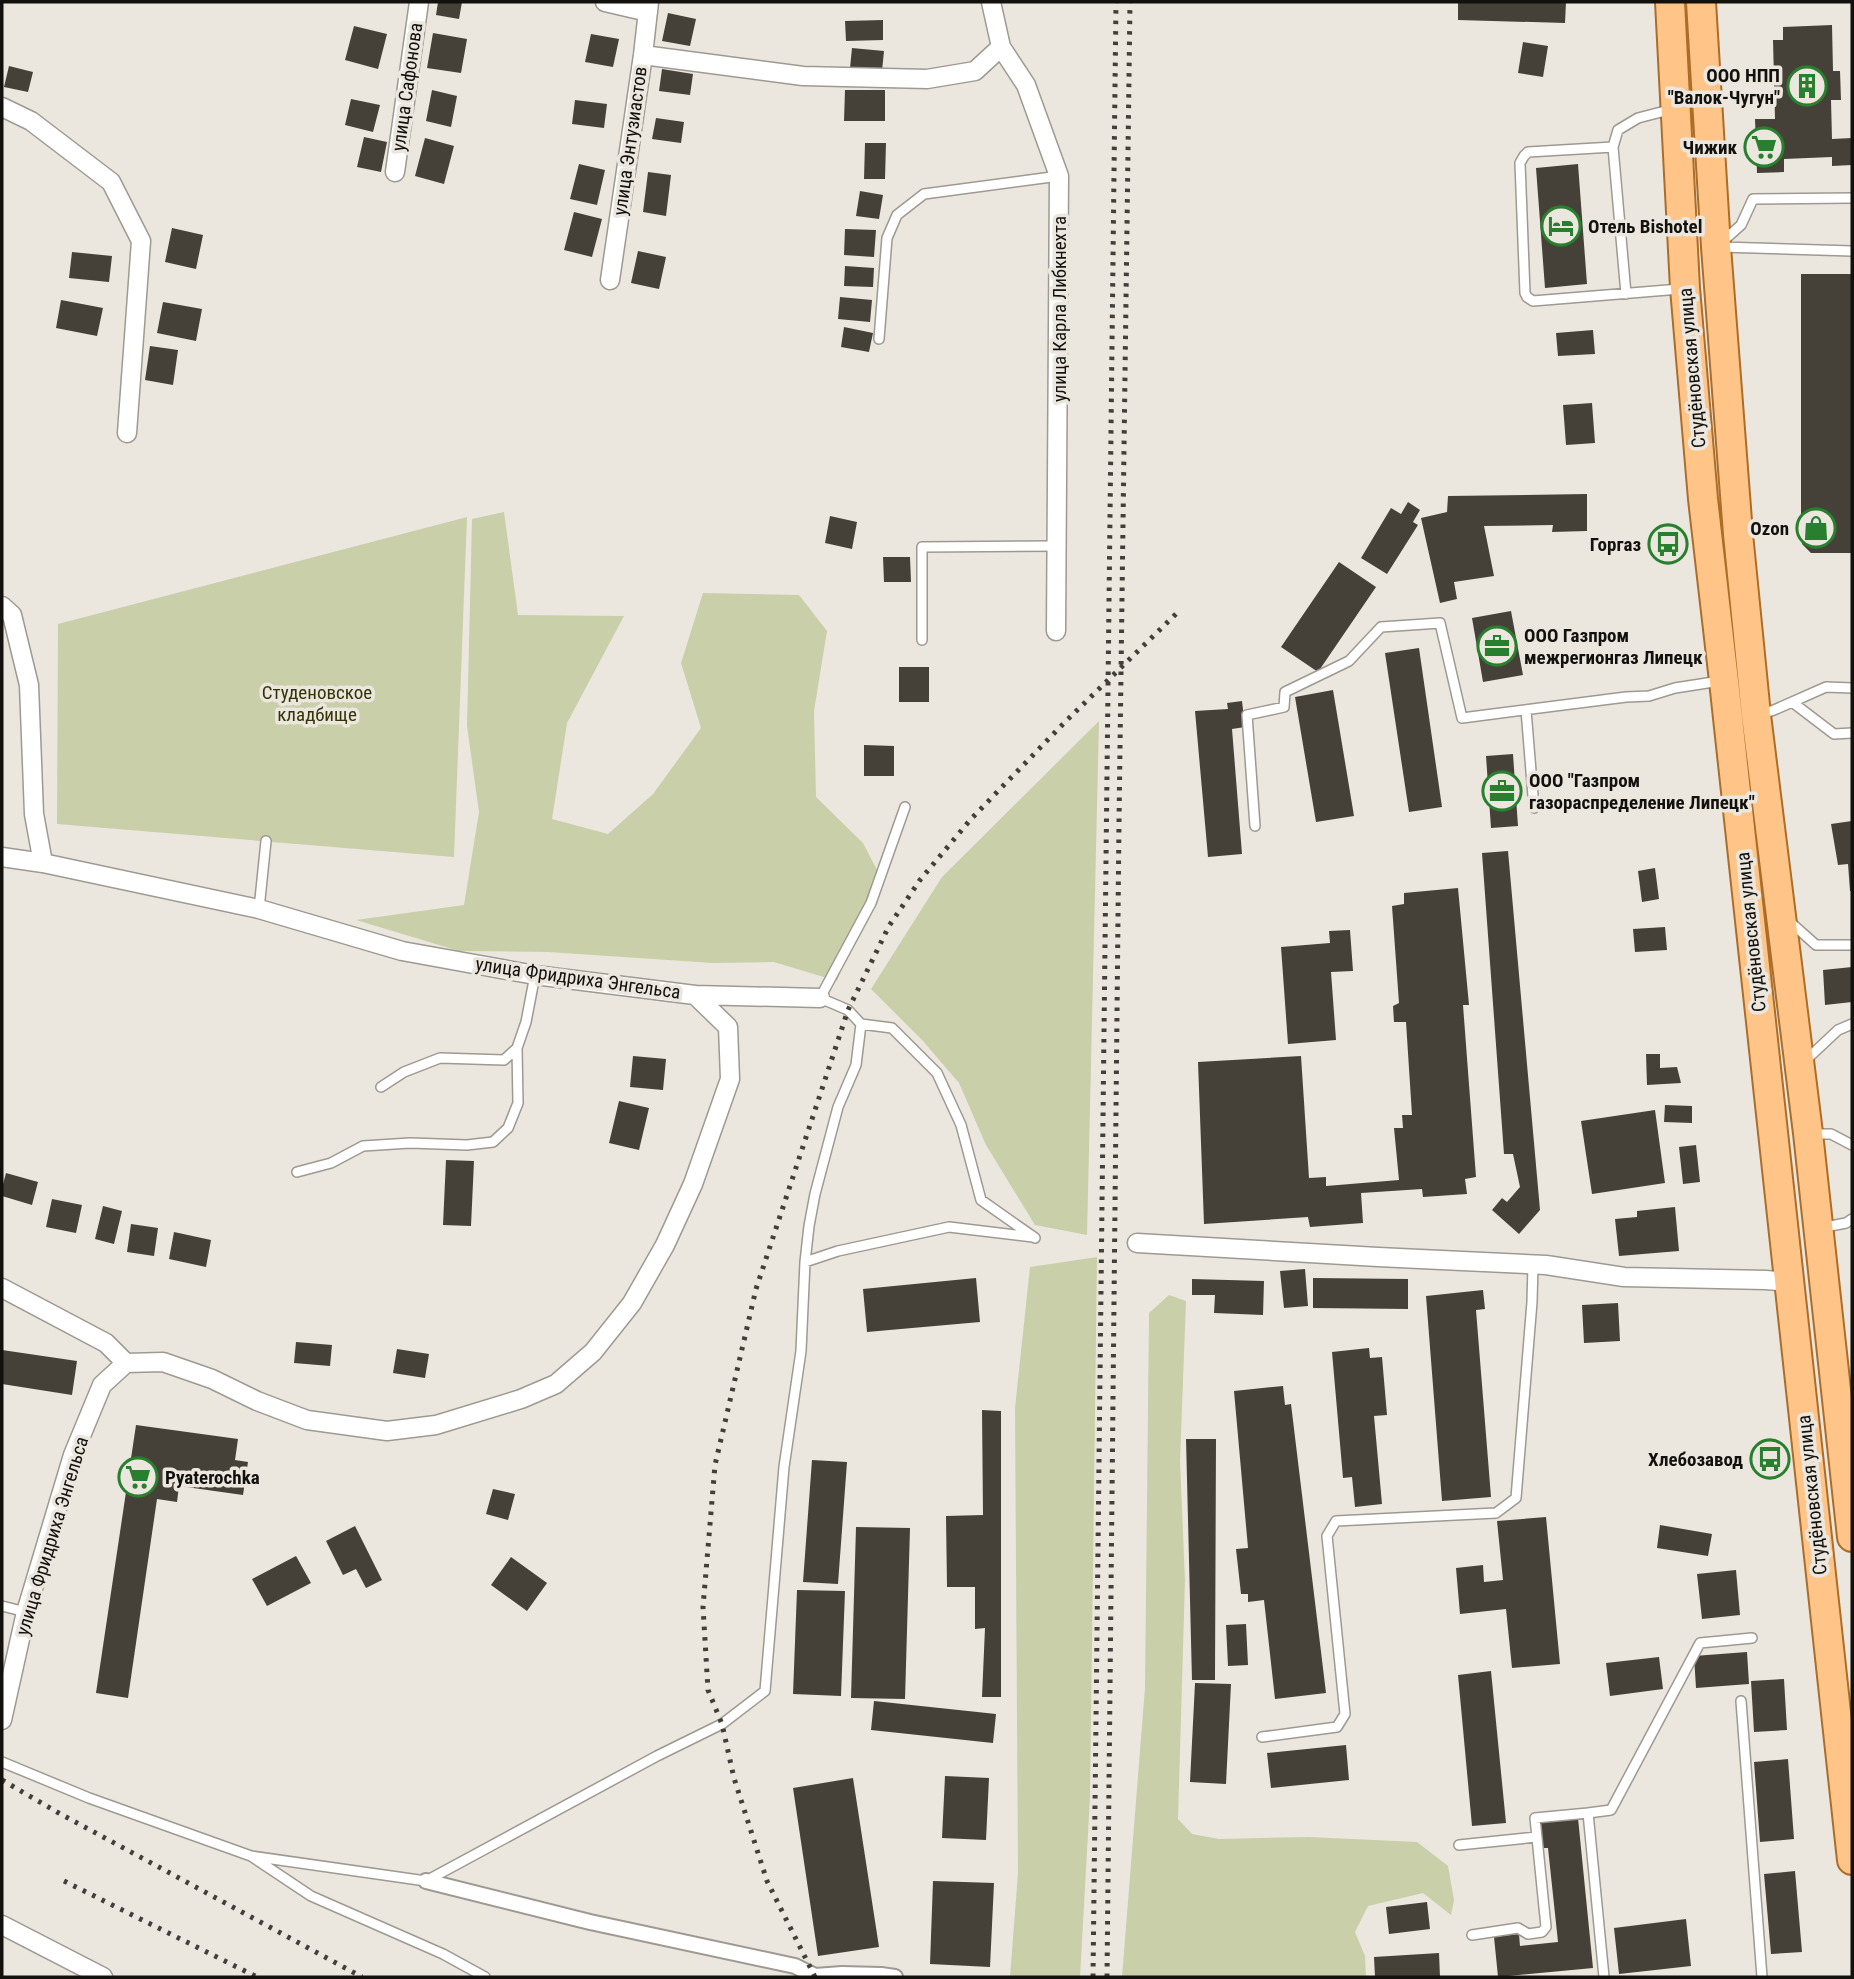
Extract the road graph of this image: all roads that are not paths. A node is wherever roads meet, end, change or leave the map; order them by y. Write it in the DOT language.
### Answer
graph roads {
  1 [pos="419,2"];
  2 [pos="605,2"];
  3 [pos="991,2"];
  4 [pos="1670,2"];
  5 [pos="1701,2"];
  6 [pos="648,7"];
  7 [pos="1001,47"];
  8 [pos="643,55"];
  9 [pos="2,107"];
  10 [pos="1675,109"];
  11 [pos="1709,112"];
  12 [pos="1613,148"];
  13 [pos="396,172"];
  14 [pos="1059,176"];
  15 [pos="1852,198"];
  16 [pos="1684,244"];
  17 [pos="1716,247"];
  18 [pos="1852,251"];
  19 [pos="610,279"];
  20 [pos="1685,288"];
  21 [pos="1626,293"];
  22 [pos="879,339"];
  23 [pos="127,433"];
  24 [pos="1058,546"];
  25 [pos="2,606"];
  26 [pos="1056,631"];
  27 [pos="922,640"];
  28 [pos="1724,681"];
  29 [pos="1852,688"];
  30 [pos="1793,702"];
  31 [pos="1526,710"];
  32 [pos="1756,715"];
  33 [pos="1852,733"];
  34 [pos="905,807"];
  35 [pos="1535,808"];
  36 [pos="1255,826"];
  37 [pos="266,841"];
  38 [pos="2,857"];
  39 [pos="43,863"];
  40 [pos="259,909"];
  41 [pos="1782,915"];
  42 [pos="1852,945"];
  43 [pos="536,975"];
  44 [pos="695,995"];
  45 [pos="820,998"];
  46 [pos="860,1024"];
  47 [pos="1852,1024"];
  48 [pos="517,1048"];
  49 [pos="1799,1067"];
  50 [pos="381,1087"];
  51 [pos="1808,1133"];
  52 [pos="1852,1145"];
  53 [pos="297,1172"];
  54 [pos="1852,1219"];
  55 [pos="1819,1228"];
  56 [pos="1137,1242"];
  57 [pos="805,1262"];
  58 [pos="1533,1265"];
  59 [pos="1790,1282"];
  60 [pos="2,1288"];
  61 [pos="126,1363"];
  62 [pos="1852,1537"];
  63 [pos="2,1606"];
  64 [pos="26,1612"];
  65 [pos="1752,1639"];
  66 [pos="1741,1701"];
  67 [pos="2,1720"];
  68 [pos="1262,1737"];
  69 [pos="2,1762"];
  70 [pos="1588,1813"];
  71 [pos="1537,1837"];
  72 [pos="1459,1845"];
  73 [pos="251,1856"];
  74 [pos="1852,1860"];
  75 [pos="426,1881"];
  76 [pos="2,1925"];
  77 [pos="1472,1935"];
  78 [pos="103,1977"];
  79 [pos="485,1977"];
  80 [pos="895,1977"];
  81 [pos="1604,1977"];
  82 [pos="1762,1977"];
  1 -- 13 [label="street, улица Сафонова"];
  2 -- 6 [label="street"];
  3 -- 7 [label="street, улица Карла Либкнехта"];
  4 -- 10 [label="main road, Студёновская улица"];
  5 -- 11 [label="main road, Студёновская улица"];
  6 -- 8 [label="street, улица Энтузиастов"];
  7 -- 8 [label="street"];
  7 -- 14 [label="street, улица Карла Либкнехта"];
  8 -- 19 [label="street, улица Энтузиастов"];
  9 -- 23 [label="street"];
  10 -- 11 [label="street"];
  10 -- 12 [label="lane"];
  10 -- 16 [label="main road, Студёновская улица"];
  11 -- 17 [label="main road, Студёновская улица"];
  12 -- 21 [label="lane"];
  12 -- 21 [label="lane"];
  14 -- 22 [label="lane"];
  14 -- 24 [label="street, улица Карла Либкнехта"];
  15 -- 17 [label="lane"];
  16 -- 17 [label="street"];
  16 -- 20 [label="main road, Студёновская улица"];
  17 -- 18 [label="lane"];
  17 -- 32 [label="main road, Студёновская улица"];
  20 -- 21 [label="lane"];
  20 -- 28 [label="main road, Студёновская улица"];
  24 -- 26 [label="street, улица Карла Либкнехта"];
  24 -- 27 [label="lane"];
  25 -- 39 [label="street"];
  28 -- 31 [label="lane"];
  28 -- 59 [label="main road, Студёновская улица"];
  29 -- 30 [label="lane"];
  30 -- 32 [label="lane"];
  30 -- 33 [label="lane"];
  31 -- 35 [label="lane"];
  31 -- 36 [label="lane"];
  32 -- 41 [label="main road, Студёновская улица"];
  34 -- 45 [label="lane"];
  37 -- 40 [label="lane"];
  38 -- 39 [label="street, улица Фридриха Энгельса"];
  39 -- 40 [label="street, улица Фридриха Энгельса"];
  40 -- 43 [label="street, улица Фридриха Энгельса"];
  41 -- 42 [label="lane"];
  41 -- 49 [label="main road, Студёновская улица"];
  43 -- 44 [label="street, улица Фридриха Энгельса"];
  43 -- 48 [label="lane"];
  44 -- 45 [label="street"];
  44 -- 61 [label="street, улица Фридриха Энгельса"];
  45 -- 46 [label="lane"];
  46 -- 57 [label="lane"];
  46 -- 57 [label="lane"];
  47 -- 49 [label="lane"];
  48 -- 50 [label="lane"];
  48 -- 53 [label="lane"];
  49 -- 51 [label="main road, Студёновская улица"];
  51 -- 52 [label="lane"];
  51 -- 55 [label="main road, Студёновская улица"];
  54 -- 55 [label="lane"];
  55 -- 62 [label="main road, Студёновская улица"];
  56 -- 58 [label="street"];
  57 -- 75 [label="lane"];
  58 -- 59 [label="street"];
  58 -- 68 [label="lane"];
  59 -- 74 [label="main road, Студёновская улица"];
  60 -- 61 [label="street"];
  61 -- 64 [label="street, улица Фридриха Энгельса"];
  63 -- 64 [label="lane"];
  64 -- 67 [label="street, улица Фридриха Энгельса"];
  65 -- 70 [label="lane"];
  66 -- 82 [label="lane"];
  69 -- 73 [label="lane"];
  70 -- 71 [label="lane"];
  70 -- 81 [label="lane"];
  71 -- 72 [label="lane"];
  71 -- 77 [label="lane"];
  73 -- 75 [label="lane"];
  73 -- 79 [label="lane"];
  75 -- 80 [label="street"];
  76 -- 78 [label="street"];
}
